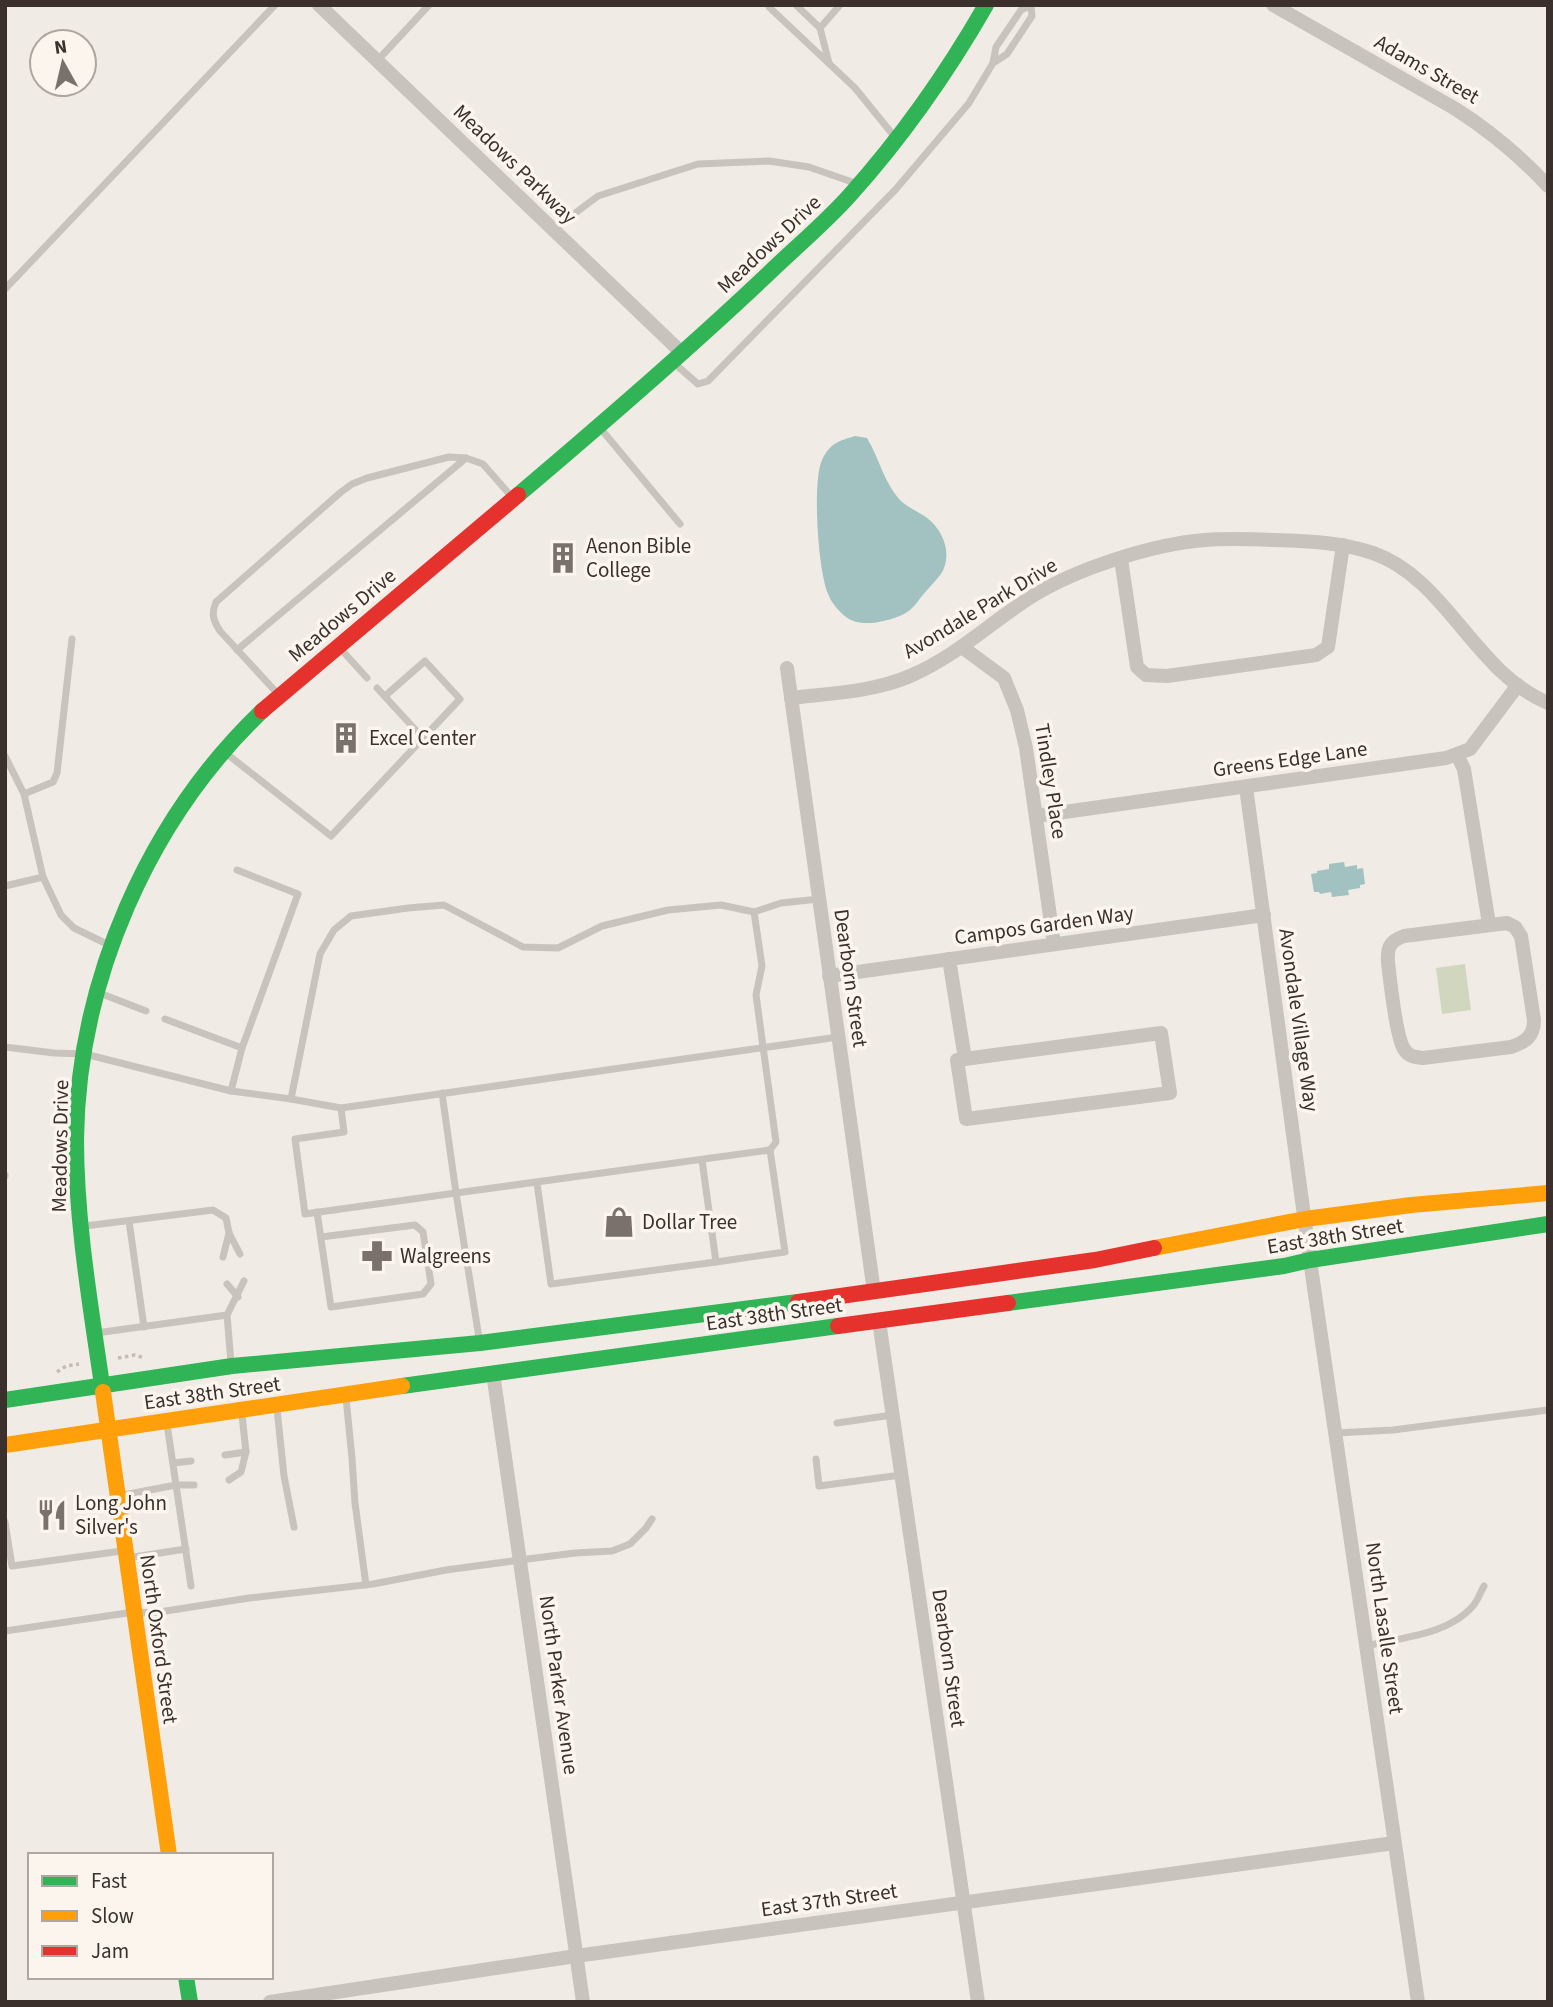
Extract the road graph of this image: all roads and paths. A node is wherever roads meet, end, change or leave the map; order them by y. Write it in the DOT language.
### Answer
graph roads {
  1 [pos="275,5"];
  2 [pos="319,5"];
  3 [pos="429,5"];
  4 [pos="796,5"];
  5 [pos="840,5"];
  6 [pos="986,5"];
  7 [pos="1273,5"];
  8 [pos="769,6"];
  9 [pos="820,27"];
  10 [pos="377,61"];
  11 [pos="993,63"];
  12 [pos="830,64"];
  13 [pos="897,139"];
  14 [pos="859,185"];
  15 [pos="1548,186"];
  16 [pos="554,230"];
  17 [pos="5,289"];
  18 [pos="677,357"];
  19 [pos="598,426"];
  20 [pos="466,458"];
  21 [pos="514,499"];
  22 [pos="680,524"];
  23 [pos="1343,545"];
  24 [pos="1121,559"];
  25 [pos="72,639"];
  26 [pos="338,646"];
  27 [pos="962,647"];
  28 [pos="237,650"];
  29 [pos="787,668"];
  30 [pos="367,677"];
  31 [pos="1517,685"];
  32 [pos="377,688"];
  33 [pos="279,695"];
  34 [pos="385,696"];
  35 [pos="791,698"];
  36 [pos="1548,703"];
  37 [pos="424,738"];
  38 [pos="224,751"];
  39 [pos="1457,755"];
  40 [pos="5,756"];
  41 [pos="1246,787"];
  42 [pos="24,794"];
  43 [pos="1036,816"];
  44 [pos="237,870"];
  45 [pos="43,877"];
  46 [pos="5,886"];
  47 [pos="819,899"];
  48 [pos="754,912"];
  49 [pos="1264,915"];
  50 [pos="1489,924"];
  51 [pos="1054,944"];
  52 [pos="112,947"];
  53 [pos="949,959"];
  54 [pos="829,976"];
  55 [pos="98,993"];
  56 [pos="146,1011"];
  57 [pos="165,1019"];
  58 [pos="838,1037"];
  59 [pos="5,1047"];
  60 [pos="763,1047"];
  61 [pos="242,1048"];
  62 [pos="85,1054"];
  63 [pos="965,1059"];
  64 [pos="231,1091"];
  65 [pos="442,1093"];
  66 [pos="291,1099"];
  67 [pos="341,1108"];
  68 [pos="771,1150"];
  69 [pos="702,1160"];
  70 [pos="537,1183"];
  71 [pos="456,1193"];
  72 [pos="1548,1193"];
  73 [pos="317,1212"];
  74 [pos="1306,1219"];
  75 [pos="130,1220"];
  76 [pos="1548,1224"];
  77 [pos="81,1226"];
  78 [pos="229,1233"];
  79 [pos="321,1237"];
  80 [pos="240,1254"];
  81 [pos="223,1257"];
  82 [pos="1310,1260"];
  83 [pos="716,1262"];
  84 [pos="244,1281"];
  85 [pos="228,1284"];
  86 [pos="874,1292"];
  87 [pos="238,1297"];
  88 [pos="227,1315"];
  89 [pos="879,1321"];
  90 [pos="144,1327"];
  91 [pos="95,1334"];
  92 [pos="480,1343"];
  93 [pos="232,1366"];
  94 [pos="493,1373"];
  95 [pos="102,1385"];
  96 [pos="345,1395"];
  97 [pos="5,1400"];
  98 [pos="276,1405"];
  99 [pos="241,1410"];
  100 [pos="1548,1410"];
  101 [pos="891,1415"];
  102 [pos="166,1421"];
  103 [pos="837,1423"];
  104 [pos="108,1429"];
  105 [pos="1336,1433"];
  106 [pos="5,1445"];
  107 [pos="246,1452"];
  108 [pos="225,1455"];
  109 [pos="816,1459"];
  110 [pos="191,1461"];
  111 [pos="173,1463"];
  112 [pos="901,1475"];
  113 [pos="229,1480"];
  114 [pos="176,1485"];
  115 [pos="194,1485"];
  116 [pos="117,1496"];
  117 [pos="652,1519"];
  118 [pos="5,1521"];
  119 [pos="294,1527"];
  120 [pos="186,1549"];
  121 [pos="126,1554"];
  122 [pos="520,1560"];
  123 [pos="366,1585"];
  124 [pos="191,1586"];
  125 [pos="1484,1586"];
  126 [pos="134,1612"];
  127 [pos="5,1631"];
  128 [pos="1366,1646"];
  129 [pos="1394,1843"];
  130 [pos="169,1853"];
  131 [pos="963,1903"];
  132 [pos="576,1956"];
  133 [pos="186,1979"];
  134 [pos="190,2002"];
  135 [pos="270,2002"];
  136 [pos="583,2002"];
  137 [pos="978,2002"];
  138 [pos="1418,2002"];
  1 -- 17 [label="lane"];
  2 -- 10 [label="street, Meadows Parkway"];
  3 -- 10 [label="lane"];
  4 -- 9 [label="lane"];
  5 -- 9 [label="lane"];
  6 -- 13 [label="main road, Meadows Drive"];
  7 -- 15 [label="street, Adams Street"];
  8 -- 12 [label="lane"];
  9 -- 12 [label="lane"];
  10 -- 16 [label="street, Meadows Parkway"];
  11 -- 11 [label="lane"];
  11 -- 18 [label="lane"];
  12 -- 13 [label="lane"];
  13 -- 14 [label="main road, Meadows Drive"];
  14 -- 16 [label="lane"];
  14 -- 18 [label="main road, Meadows Drive"];
  16 -- 18 [label="street, Meadows Parkway"];
  18 -- 19 [label="main road, Meadows Drive"];
  19 -- 21 [label="main road, Meadows Drive"];
  19 -- 22 [label="lane"];
  20 -- 21 [label="lane"];
  20 -- 28 [label="lane"];
  20 -- 28 [label="lane"];
  21 -- 26 [label="main road, Meadows Drive"];
  23 -- 24 [label="street, Avondale Park Drive"];
  23 -- 24 [label="street"];
  23 -- 31 [label="street, Avondale Park Drive"];
  24 -- 27 [label="street, Avondale Park Drive"];
  25 -- 42 [label="lane"];
  26 -- 30 [label="lane"];
  26 -- 33 [label="main road, Meadows Drive"];
  27 -- 35 [label="street, Avondale Park Drive"];
  27 -- 43 [label="street, Tindley Place"];
  28 -- 33 [label="lane"];
  29 -- 35 [label="street, Dearborn Street"];
  31 -- 36 [label="street, Avondale Park Drive"];
  31 -- 39 [label="street"];
  32 -- 34 [label="lane"];
  33 -- 38 [label="main road, Meadows Drive"];
  34 -- 37 [label="lane"];
  34 -- 37 [label="lane"];
  35 -- 47 [label="street, Dearborn Street"];
  37 -- 38 [label="lane"];
  38 -- 52 [label="main road, Meadows Drive"];
  39 -- 41 [label="street, Greens Edge Lane"];
  39 -- 50 [label="street"];
  40 -- 42 [label="lane"];
  41 -- 43 [label="street, Greens Edge Lane"];
  41 -- 49 [label="street, Avondale Village Way"];
  42 -- 45 [label="lane"];
  43 -- 51 [label="street, Tindley Place"];
  44 -- 61 [label="lane"];
  45 -- 46 [label="lane"];
  45 -- 52 [label="lane"];
  47 -- 48 [label="lane"];
  47 -- 54 [label="street, Dearborn Street"];
  48 -- 60 [label="lane"];
  48 -- 66 [label="lane"];
  49 -- 51 [label="street, Campos Garden Way"];
  49 -- 74 [label="street, Avondale Village Way"];
  50 -- 50 [label="street"];
  51 -- 53 [label="street, Campos Garden Way"];
  52 -- 55 [label="main road, Meadows Drive"];
  53 -- 54 [label="street, Campos Garden Way"];
  53 -- 63 [label="street"];
  54 -- 58 [label="street, Dearborn Street"];
  55 -- 56 [label="lane"];
  55 -- 62 [label="main road, Meadows Drive"];
  57 -- 61 [label="lane"];
  58 -- 60 [label="lane"];
  58 -- 86 [label="street, Dearborn Street"];
  59 -- 62 [label="lane"];
  60 -- 65 [label="lane"];
  60 -- 68 [label="lane"];
  61 -- 64 [label="lane"];
  62 -- 64 [label="lane"];
  62 -- 77 [label="main road, Meadows Drive"];
  63 -- 63 [label="street"];
  64 -- 66 [label="lane"];
  65 -- 67 [label="lane"];
  65 -- 71 [label="lane"];
  66 -- 67 [label="lane"];
  67 -- 73 [label="lane"];
  68 -- 69 [label="lane"];
  68 -- 83 [label="lane"];
  69 -- 70 [label="lane"];
  69 -- 83 [label="lane"];
  70 -- 71 [label="lane"];
  70 -- 83 [label="lane"];
  71 -- 73 [label="lane"];
  71 -- 92 [label="lane"];
  72 -- 74 [label="main road, East 38th Street"];
  73 -- 79 [label="lane"];
  74 -- 82 [label="street, Avondale Village Way"];
  74 -- 86 [label="main road, East 38th Street"];
  75 -- 77 [label="lane"];
  75 -- 78 [label="lane"];
  75 -- 90 [label="lane"];
  76 -- 82 [label="main road, East 38th Street"];
  77 -- 91 [label="main road, Meadows Drive"];
  78 -- 80 [label="lane"];
  78 -- 81 [label="lane"];
  79 -- 79 [label="lane"];
  82 -- 89 [label="main road, East 38th Street"];
  82 -- 105 [label="street, North Lasalle Street"];
  84 -- 87 [label="lane"];
  85 -- 87 [label="lane"];
  86 -- 92 [label="main road, East 38th Street"];
  87 -- 88 [label="lane"];
  88 -- 90 [label="lane"];
  88 -- 93 [label="lane"];
  89 -- 94 [label="main road, East 38th Street"];
  89 -- 101 [label="street, Dearborn Street"];
  90 -- 91 [label="lane"];
  91 -- 95 [label="main road, Meadows Drive"];
  92 -- 93 [label="main road, East 38th Street"];
  93 -- 95 [label="main road, East 38th Street"];
  94 -- 96 [label="main road, East 38th Street"];
  94 -- 122 [label="street, North Parker Avenue"];
  95 -- 97 [label="main road, East 38th Street"];
  95 -- 104 [label="main road, Meadows Drive"];
  96 -- 98 [label="main road, East 38th Street"];
  96 -- 123 [label="lane"];
  98 -- 99 [label="main road, East 38th Street"];
  98 -- 119 [label="lane"];
  99 -- 102 [label="main road, East 38th Street"];
  99 -- 107 [label="lane"];
  100 -- 105 [label="lane"];
  101 -- 103 [label="lane"];
  101 -- 112 [label="street, Dearborn Street"];
  102 -- 104 [label="main road, East 38th Street"];
  102 -- 111 [label="lane"];
  104 -- 106 [label="main road, East 38th Street"];
  104 -- 116 [label="main road, North Oxford Street"];
  105 -- 128 [label="street, North Lasalle Street"];
  107 -- 108 [label="lane"];
  107 -- 113 [label="lane"];
  109 -- 112 [label="lane"];
  110 -- 111 [label="lane"];
  111 -- 114 [label="lane"];
  112 -- 131 [label="street, Dearborn Street"];
  114 -- 115 [label="lane"];
  114 -- 116 [label="lane"];
  114 -- 120 [label="lane"];
  116 -- 121 [label="main road, North Oxford Street"];
  117 -- 122 [label="lane"];
  118 -- 121 [label="lane"];
  120 -- 121 [label="lane"];
  120 -- 124 [label="lane"];
  121 -- 126 [label="main road, North Oxford Street"];
  122 -- 123 [label="lane"];
  122 -- 132 [label="street, North Parker Avenue"];
  123 -- 126 [label="lane"];
  125 -- 128 [label="lane"];
  126 -- 127 [label="lane"];
  126 -- 130 [label="main road, North Oxford Street"];
  128 -- 129 [label="street, North Lasalle Street"];
  129 -- 131 [label="street, East 37th Street"];
  129 -- 138 [label="street, North Lasalle Street"];
  131 -- 132 [label="street, East 37th Street"];
  131 -- 137 [label="street, Dearborn Street"];
  132 -- 135 [label="street, East 37th Street"];
  132 -- 136 [label="street, North Parker Avenue"];
  133 -- 134 [label="main road"];
}
